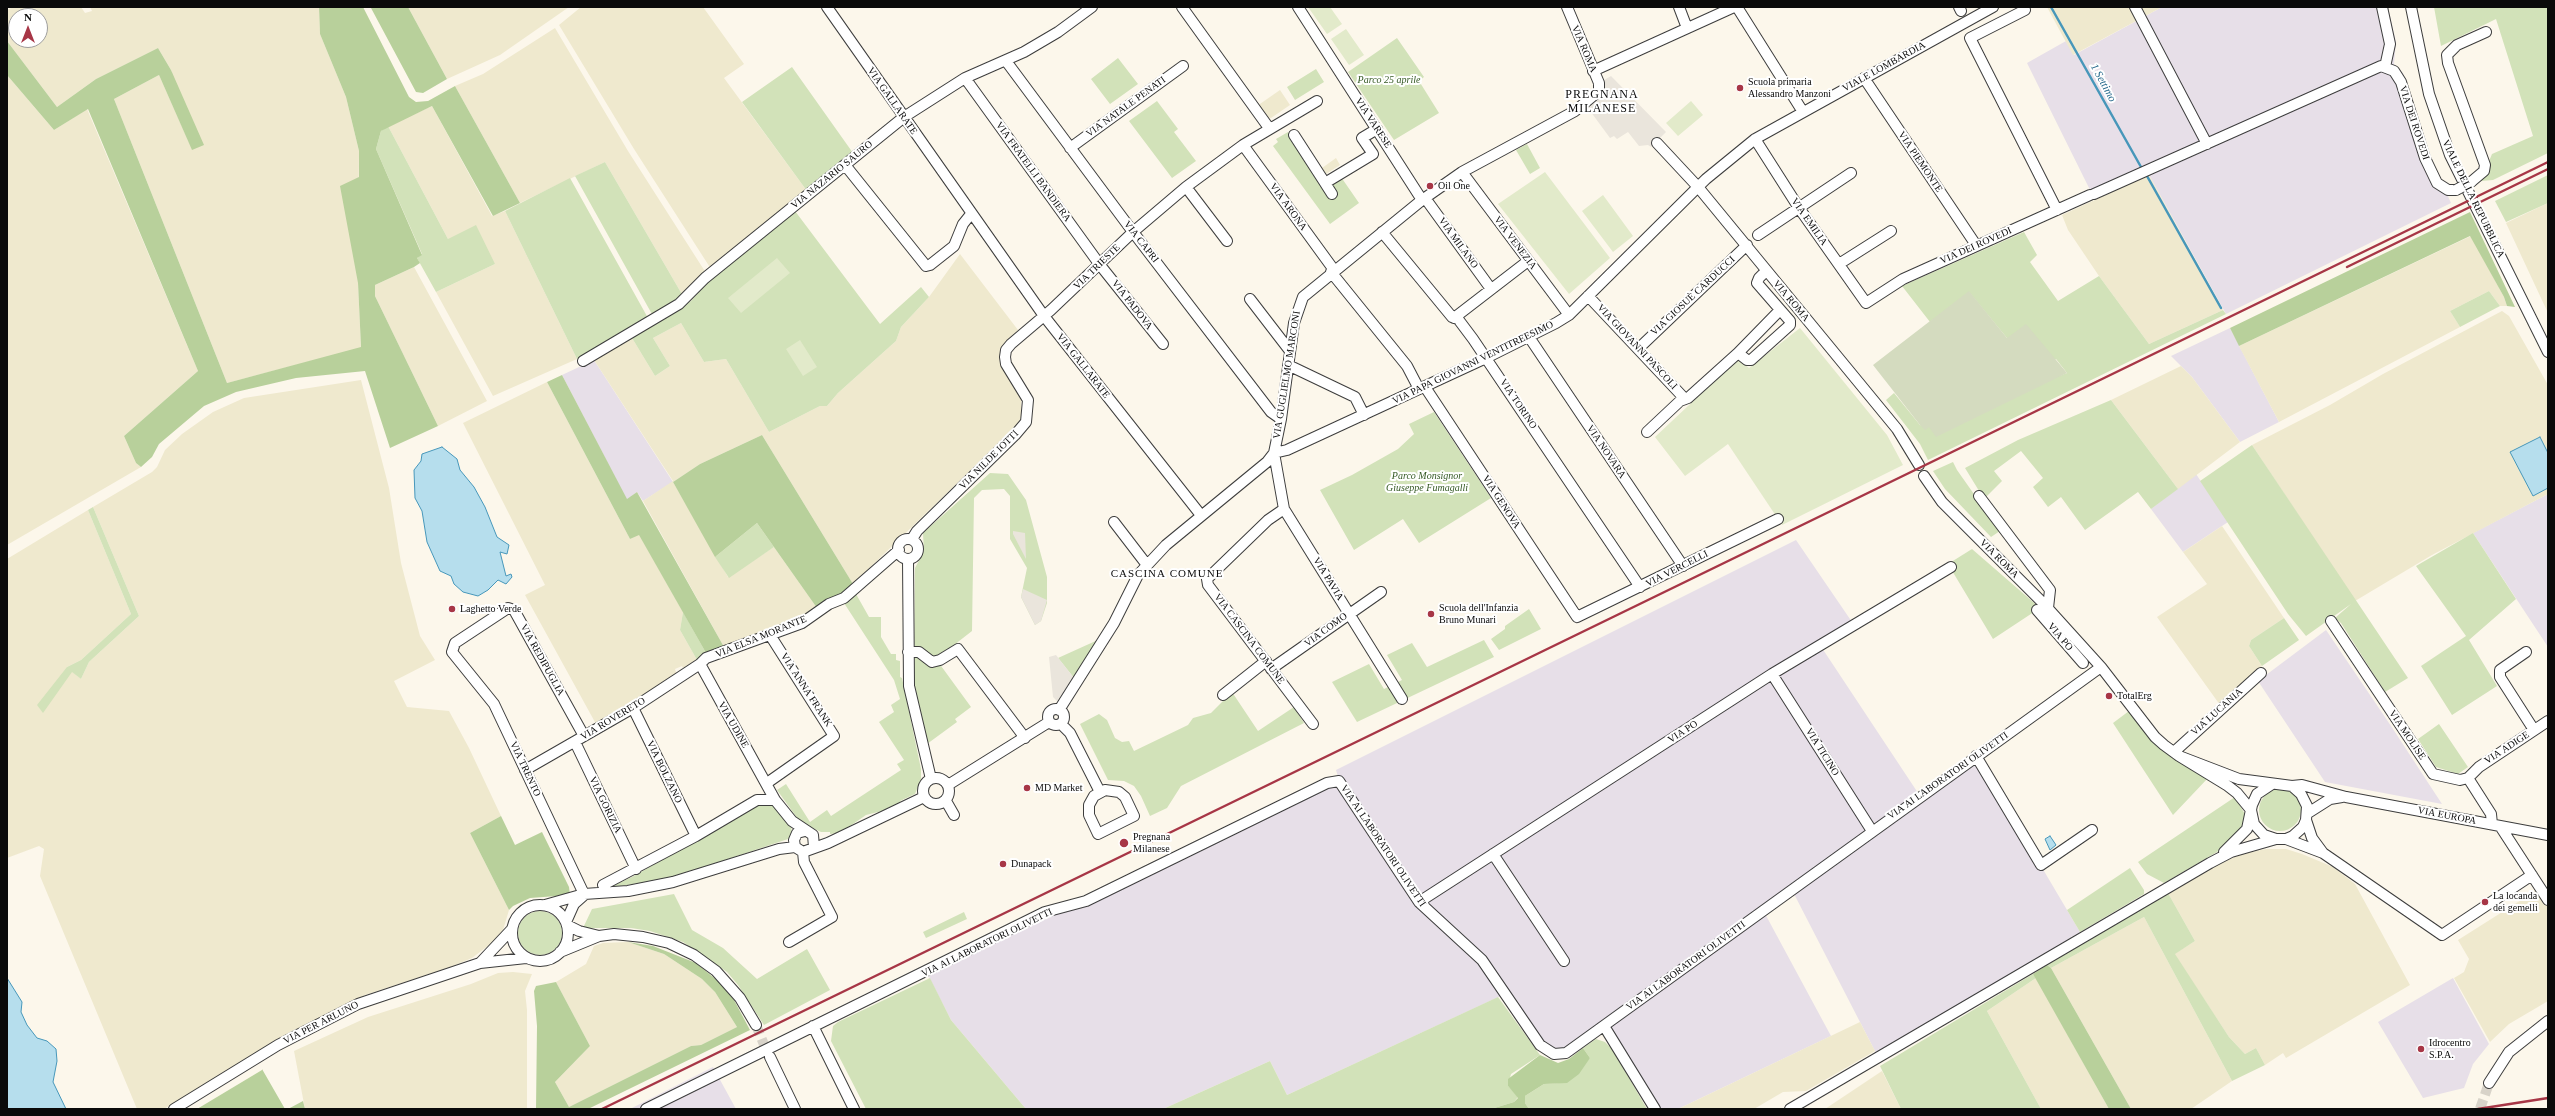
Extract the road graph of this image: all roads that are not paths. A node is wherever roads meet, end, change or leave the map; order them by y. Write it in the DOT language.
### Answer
graph roads {
  1 [pos="827,7"];
  2 [pos="1092,7"];
  3 [pos="1182,7"];
  4 [pos="1298,7"];
  5 [pos="1567,7"];
  6 [pos="1679,7"];
  7 [pos="1734,7"];
  8 [pos="1737,7"];
  9 [pos="1993,7"];
  10 [pos="2134,7"];
  11 [pos="2382,7"];
  12 [pos="2025,10"];
  13 [pos="2413,10"];
  14 [pos="1686,28"];
  15 [pos="2486,32"];
  16 [pos="1006,61"];
  17 [pos="1183,66"];
  18 [pos="2385,67"];
  19 [pos="1593,71"];
  20 [pos="965,78"];
  21 [pos="1864,78"];
  22 [pos="1599,90"];
  23 [pos="1317,100"];
  24 [pos="1803,112"];
  25 [pos="904,117"];
  26 [pos="1269,128"];
  27 [pos="1377,129"];
  28 [pos="1294,135"];
  29 [pos="1755,139"];
  30 [pos="1657,143"];
  31 [pos="1387,144"];
  32 [pos="2207,144"];
  33 [pos="1243,145"];
  34 [pos="1070,148"];
  35 [pos="1373,154"];
  36 [pos="845,165"];
  37 [pos="1462,172"];
  38 [pos="1851,173"];
  39 [pos="1325,183"];
  40 [pos="1698,186"];
  41 [pos="1186,187"];
  42 [pos="1332,194"];
  43 [pos="1424,199"];
  44 [pos="1799,208"];
  45 [pos="2057,210"];
  46 [pos="971,214"];
  47 [pos="1891,231"];
  48 [pos="1133,232"];
  49 [pos="1382,232"];
  50 [pos="1758,236"];
  51 [pos="1227,241"];
  52 [pos="1747,245"];
  53 [pos="1976,246"];
  54 [pos="1528,261"];
  55 [pos="1839,264"];
  56 [pos="1100,265"];
  57 [pos="1332,271"];
  58 [pos="1766,272"];
  59 [pos="1491,289"];
  60 [pos="1588,296"];
  61 [pos="1250,299"];
  62 [pos="1866,303"];
  63 [pos="1780,310"];
  64 [pos="1569,315"];
  65 [pos="1044,316"];
  66 [pos="1454,318"];
  67 [pos="1529,337"];
  68 [pos="1163,344"];
  69 [pos="1639,348"];
  70 [pos="1290,351"];
  71 [pos="1738,352"];
  72 [pos="2548,352"];
  73 [pos="1486,358"];
  74 [pos="584,362"];
  75 [pos="1288,365"];
  76 [pos="1422,388"];
  77 [pos="1685,399"];
  78 [pos="1364,414"];
  79 [pos="1281,419"];
  80 [pos="1647,432"];
  81 [pos="1274,453"];
  82 [pos="1919,465"];
  83 [pos="1924,476"];
  84 [pos="1979,496"];
  85 [pos="1284,509"];
  86 [pos="1200,514"];
  87 [pos="1778,520"];
  88 [pos="1114,522"];
  89 [pos="912,539"];
  90 [pos="899,550"];
  91 [pos="908,559"];
  92 [pos="1147,565"];
  93 [pos="1683,566"];
  94 [pos="1951,567"];
  95 [pos="1640,587"];
  96 [pos="1381,592"];
  97 [pos="2043,608"];
  98 [pos="1350,613"];
  99 [pos="1577,617"];
  100 [pos="2331,621"];
  101 [pos="2059,627"];
  102 [pos="770,635"];
  103 [pos="452,652"];
  104 [pos="908,652"];
  105 [pos="2526,652"];
  106 [pos="2083,663"];
  107 [pos="700,665"];
  108 [pos="1268,665"];
  109 [pos="2101,667"];
  110 [pos="2261,673"];
  111 [pos="1772,674"];
  112 [pos="1223,695"];
  113 [pos="1402,699"];
  114 [pos="633,708"];
  115 [pos="1059,710"];
  116 [pos="2548,721"];
  117 [pos="1049,722"];
  118 [pos="1061,724"];
  119 [pos="1313,724"];
  120 [pos="2534,730"];
  121 [pos="584,736"];
  122 [pos="1025,738"];
  123 [pos="574,742"];
  124 [pos="2177,754"];
  125 [pos="1976,756"];
  126 [pos="525,770"];
  127 [pos="2468,778"];
  128 [pos="931,779"];
  129 [pos="2248,781"];
  130 [pos="767,783"];
  131 [pos="2273,784"];
  132 [pos="948,785"];
  133 [pos="2292,786"];
  134 [pos="1100,792"];
  135 [pos="2237,793"];
  136 [pos="924,797"];
  137 [pos="2346,797"];
  138 [pos="775,800"];
  139 [pos="946,801"];
  140 [pos="2251,810"];
  141 [pos="954,815"];
  142 [pos="2307,817"];
  143 [pos="792,821"];
  144 [pos="2496,825"];
  145 [pos="2092,830"];
  146 [pos="805,831"];
  147 [pos="1872,831"];
  148 [pos="2548,835"];
  149 [pos="696,836"];
  150 [pos="2281,839"];
  151 [pos="814,842"];
  152 [pos="797,844"];
  153 [pos="2323,853"];
  154 [pos="1493,854"];
  155 [pos="2210,863"];
  156 [pos="636,868"];
  157 [pos="2532,875"];
  158 [pos="603,885"];
  159 [pos="584,894"];
  160 [pos="2548,900"];
  161 [pos="1419,902"];
  162 [pos="545,905"];
  163 [pos="567,924"];
  164 [pos="512,929"];
  165 [pos="599,936"];
  166 [pos="789,942"];
  167 [pos="560,952"];
  168 [pos="526,958"];
  169 [pos="1564,961"];
  170 [pos="480,964"];
  171 [pos="2548,1021"];
  172 [pos="756,1026"];
  173 [pos="813,1026"];
  174 [pos="1604,1026"];
  175 [pos="770,1057"];
  176 [pos="2489,1083"];
  177 [pos="657,1106"];
  178 [pos="174,1109"];
  179 [pos="646,1109"];
  180 [pos="795,1109"];
  181 [pos="854,1109"];
  182 [pos="1655,1109"];
  183 [pos="1789,1109"];
  1 -- 25 [label="street, VIA GALLARATE"];
  2 -- 16 [label="street, VIA NAZARIO SAURO"];
  3 -- 26 [label="street"];
  4 -- 27 [label="street, VIA VARESE"];
  5 -- 19 [label="street, VIA ROMA"];
  6 -- 14 [label="street"];
  7 -- 14 [label="street"];
  8 -- 24 [label="street"];
  9 -- 21 [label="street, VIALE LOMBARDIA"];
  10 -- 32 [label="street"];
  11 -- 18 [label="street"];
  12 -- 45 [label="street"];
  13 -- 72 [label="street, VIALE DELLA REPUBBLICA"];
  14 -- 19 [label="street"];
  15 -- 18 [label="street, VIA DEI ROVEDI, bridge"];
  16 -- 20 [label="street, VIA NAZARIO SAURO"];
  16 -- 34 [label="street, VIA CAPRI"];
  17 -- 34 [label="street, VIA NATALE PENATI"];
  18 -- 32 [label="street, VIA DEI ROVEDI"];
  19 -- 22 [label="street, VIA ROMA"];
  20 -- 25 [label="street, VIA NAZARIO SAURO"];
  20 -- 56 [label="street, VIA FRATELLI BANDIERA"];
  21 -- 24 [label="street, VIALE LOMBARDIA"];
  21 -- 53 [label="street, VIA PIEMONTE"];
  22 -- 37 [label="street, VIA GUGLIELMO MARCONI"];
  23 -- 26 [label="street, VIA TRIESTE"];
  24 -- 29 [label="street, VIALE LOMBARDIA"];
  25 -- 36 [label="street, VIA NAZARIO SAURO"];
  25 -- 46 [label="street, VIA GALLARATE"];
  26 -- 33 [label="street, VIA TRIESTE"];
  27 -- 31 [label="street, VIA VARESE"];
  27 -- 35 [label="street"];
  28 -- 39 [label="street"];
  29 -- 40 [label="street, VIALE LOMBARDIA"];
  29 -- 44 [label="street, VIA EMILIA"];
  30 -- 40 [label="street, VIA ROMA"];
  31 -- 35 [label="street"];
  31 -- 43 [label="street, VIA VARESE"];
  32 -- 45 [label="street, VIA DEI ROVEDI"];
  33 -- 41 [label="street, VIA TRIESTE"];
  33 -- 57 [label="street, VIA ARONA"];
  34 -- 48 [label="street, VIA CAPRI"];
  35 -- 39 [label="street"];
  36 -- 46 [label="street"];
  36 -- 74 [label="street, VIA NAZARIO SAURO"];
  37 -- 43 [label="street, VIA GUGLIELMO MARCONI"];
  37 -- 54 [label="street, VIA VENEZIA"];
  38 -- 44 [label="street"];
  39 -- 42 [label="street"];
  40 -- 52 [label="street, VIA ROMA"];
  40 -- 60 [label="street, VIA PAPA GIOVANNI VENTITREESIMO"];
  41 -- 48 [label="street, VIA TRIESTE"];
  41 -- 51 [label="street"];
  43 -- 49 [label="street, VIA GUGLIELMO MARCONI"];
  43 -- 59 [label="street, VIA MILANO"];
  44 -- 50 [label="street"];
  44 -- 55 [label="street, VIA EMILIA"];
  45 -- 53 [label="street, VIA DEI ROVEDI"];
  46 -- 65 [label="street, VIA GALLARATE"];
  47 -- 55 [label="street"];
  48 -- 56 [label="street, VIA TRIESTE"];
  48 -- 79 [label="street, VIA CAPRI"];
  49 -- 57 [label="street, VIA GUGLIELMO MARCONI"];
  49 -- 66 [label="street, VIA TORINO"];
  52 -- 58 [label="street, VIA ROMA"];
  52 -- 69 [label="street, VIA GIOSUÈ CARDUCCI"];
  53 -- 62 [label="street, VIA DEI ROVEDI"];
  54 -- 59 [label="street"];
  54 -- 64 [label="street, VIA VENEZIA"];
  55 -- 62 [label="street, VIA EMILIA"];
  56 -- 65 [label="street, VIA TRIESTE"];
  56 -- 68 [label="street, VIA PADOVA"];
  57 -- 70 [label="street, VIA GUGLIELMO MARCONI"];
  57 -- 76 [label="street, VIA GENOVA"];
  58 -- 63 [label="street"];
  58 -- 82 [label="street, VIA ROMA"];
  59 -- 66 [label="street"];
  60 -- 64 [label="street, VIA PAPA GIOVANNI VENTITREESIMO"];
  60 -- 69 [label="street, VIA GIOVANNI PASCOLI"];
  61 -- 70 [label="street"];
  63 -- 71 [label="street"];
  63 -- 71 [label="street"];
  64 -- 67 [label="street, VIA PAPA GIOVANNI VENTITREESIMO"];
  65 -- 86 [label="street, VIA GALLARATE"];
  65 -- 89 [label="street, VIA NILDE IOTTI"];
  66 -- 73 [label="street, VIA TORINO"];
  67 -- 73 [label="street, VIA PAPA GIOVANNI VENTITREESIMO"];
  67 -- 93 [label="street, VIA NOVARA"];
  69 -- 77 [label="street, VIA GIOVANNI PASCOLI"];
  70 -- 75 [label="street, VIA GUGLIELMO MARCONI"];
  71 -- 77 [label="street"];
  73 -- 76 [label="street, VIA PAPA GIOVANNI VENTITREESIMO"];
  73 -- 95 [label="street, VIA TORINO"];
  75 -- 78 [label="street"];
  75 -- 79 [label="street, VIA GUGLIELMO MARCONI"];
  76 -- 78 [label="street, VIA PAPA GIOVANNI VENTITREESIMO"];
  76 -- 99 [label="street, VIA GENOVA"];
  77 -- 80 [label="street"];
  78 -- 81 [label="street, VIA PAPA GIOVANNI VENTITREESIMO"];
  79 -- 81 [label="street, VIA GUGLIELMO MARCONI"];
  81 -- 85 [label="street, VIA PAVIA"];
  81 -- 86 [label="street, VIA GUGLIELMO MARCONI"];
  83 -- 97 [label="street, VIA ROMA"];
  84 -- 97 [label="street"];
  85 -- 98 [label="street, VIA PAVIA"];
  85 -- 108 [label="street, VIA CASCINA COMUNE"];
  86 -- 92 [label="street, VIA GUGLIELMO MARCONI"];
  87 -- 93 [label="street, VIA VERCELLI"];
  88 -- 92 [label="street"];
  89 -- 90 [label="street"];
  89 -- 91 [label="street"];
  90 -- 91 [label="street"];
  90 -- 102 [label="street, VIA ELSA MORANTE"];
  91 -- 104 [label="street"];
  92 -- 115 [label="street, VIA GUGLIELMO MARCONI"];
  93 -- 95 [label="street, VIA VERCELLI"];
  94 -- 111 [label="street, VIA PO"];
  95 -- 99 [label="street, VIA VERCELLI"];
  96 -- 98 [label="street, VIA COMO"];
  97 -- 101 [label="street, VIA ROMA"];
  98 -- 108 [label="street, VIA COMO"];
  98 -- 113 [label="street, VIA PAVIA"];
  100 -- 127 [label="street, VIA MOLISE"];
  101 -- 106 [label="street, VIA PO"];
  101 -- 109 [label="street"];
  102 -- 107 [label="street, VIA ELSA MORANTE"];
  102 -- 130 [label="street, VIA ANNA FRANK"];
  103 -- 121 [label="street, VIA REDIPUGLIA"];
  103 -- 126 [label="street, VIA TRENTO"];
  104 -- 122 [label="street"];
  104 -- 128 [label="street"];
  105 -- 120 [label="street"];
  107 -- 114 [label="street, VIA ROVERETO"];
  107 -- 130 [label="street, VIA UDINE"];
  108 -- 112 [label="street, VIA COMO"];
  108 -- 119 [label="street, VIA CASCINA COMUNE"];
  109 -- 124 [label="street"];
  109 -- 125 [label="street, VIA AI LABORATORI OLIVETTI"];
  110 -- 124 [label="street, VIA LUCANIA"];
  111 -- 147 [label="street, VIA TICINO"];
  111 -- 154 [label="street, VIA PO"];
  114 -- 121 [label="street, VIA ROVERETO"];
  114 -- 149 [label="street, VIA BOLZANO"];
  115 -- 117 [label="street"];
  115 -- 118 [label="street"];
  116 -- 120 [label="street, VIA ADIGE"];
  117 -- 118 [label="street"];
  117 -- 122 [label="street"];
  118 -- 134 [label="street"];
  120 -- 127 [label="street, VIA ADIGE"];
  121 -- 123 [label="street, VIA ROVERETO"];
  122 -- 132 [label="street"];
  123 -- 126 [label="street, VIA ROVERETO"];
  123 -- 156 [label="street, VIA GORIZIA"];
  124 -- 129 [label="street"];
  124 -- 135 [label="street"];
  125 -- 145 [label="street"];
  125 -- 147 [label="street, VIA AI LABORATORI OLIVETTI"];
  126 -- 159 [label="street, VIA TRENTO"];
  127 -- 144 [label="street"];
  128 -- 132 [label="street"];
  128 -- 136 [label="street"];
  129 -- 131 [label="street"];
  129 -- 135 [label="street"];
  130 -- 138 [label="street, VIA UDINE"];
  131 -- 133 [label="street"];
  131 -- 140 [label="street"];
  132 -- 139 [label="street"];
  133 -- 137 [label="street, VIA EUROPA"];
  133 -- 142 [label="street"];
  134 -- 134 [label="street"];
  135 -- 140 [label="street"];
  136 -- 139 [label="street"];
  136 -- 151 [label="street"];
  137 -- 142 [label="street, VIA EUROPA"];
  137 -- 144 [label="street, VIA EUROPA"];
  138 -- 143 [label="street, VIA UDINE"];
  138 -- 149 [label="street"];
  139 -- 141 [label="street"];
  140 -- 150 [label="street"];
  140 -- 155 [label="street"];
  142 -- 150 [label="street"];
  142 -- 153 [label="street"];
  143 -- 146 [label="street"];
  143 -- 152 [label="street"];
  144 -- 148 [label="street, VIA EUROPA"];
  144 -- 157 [label="street"];
  146 -- 151 [label="street"];
  146 -- 152 [label="street"];
  147 -- 174 [label="street, VIA AI LABORATORI OLIVETTI"];
  149 -- 156 [label="street"];
  150 -- 153 [label="street"];
  150 -- 155 [label="street"];
  151 -- 152 [label="street"];
  152 -- 159 [label="street, VIA PER ARLUNO"];
  152 -- 166 [label="street"];
  153 -- 157 [label="street"];
  154 -- 161 [label="street, VIA PO"];
  154 -- 169 [label="street"];
  155 -- 183 [label="street"];
  156 -- 158 [label="street"];
  157 -- 160 [label="street"];
  159 -- 162 [label="street, VIA PER ARLUNO"];
  159 -- 163 [label="street"];
  161 -- 173 [label="street, VIA AI LABORATORI OLIVETTI"];
  161 -- 174 [label="street, VIA AI LABORATORI OLIVETTI"];
  162 -- 163 [label="street"];
  162 -- 164 [label="street, VIA PER ARLUNO"];
  163 -- 165 [label="street"];
  163 -- 167 [label="street"];
  164 -- 168 [label="street"];
  164 -- 170 [label="street, VIA PER ARLUNO"];
  165 -- 167 [label="street, VIA PER ARLUNO"];
  165 -- 172 [label="street"];
  167 -- 168 [label="street, VIA PER ARLUNO"];
  168 -- 170 [label="street, VIA PER ARLUNO"];
  170 -- 178 [label="street, VIA PER ARLUNO"];
  171 -- 176 [label="street"];
  173 -- 177 [label="street, VIA AI LABORATORI OLIVETTI"];
  173 -- 181 [label="street"];
  174 -- 182 [label="street"];
  175 -- 180 [label="street"];
  177 -- 179 [label="street, VIA AI LABORATORI OLIVETTI"];
}
